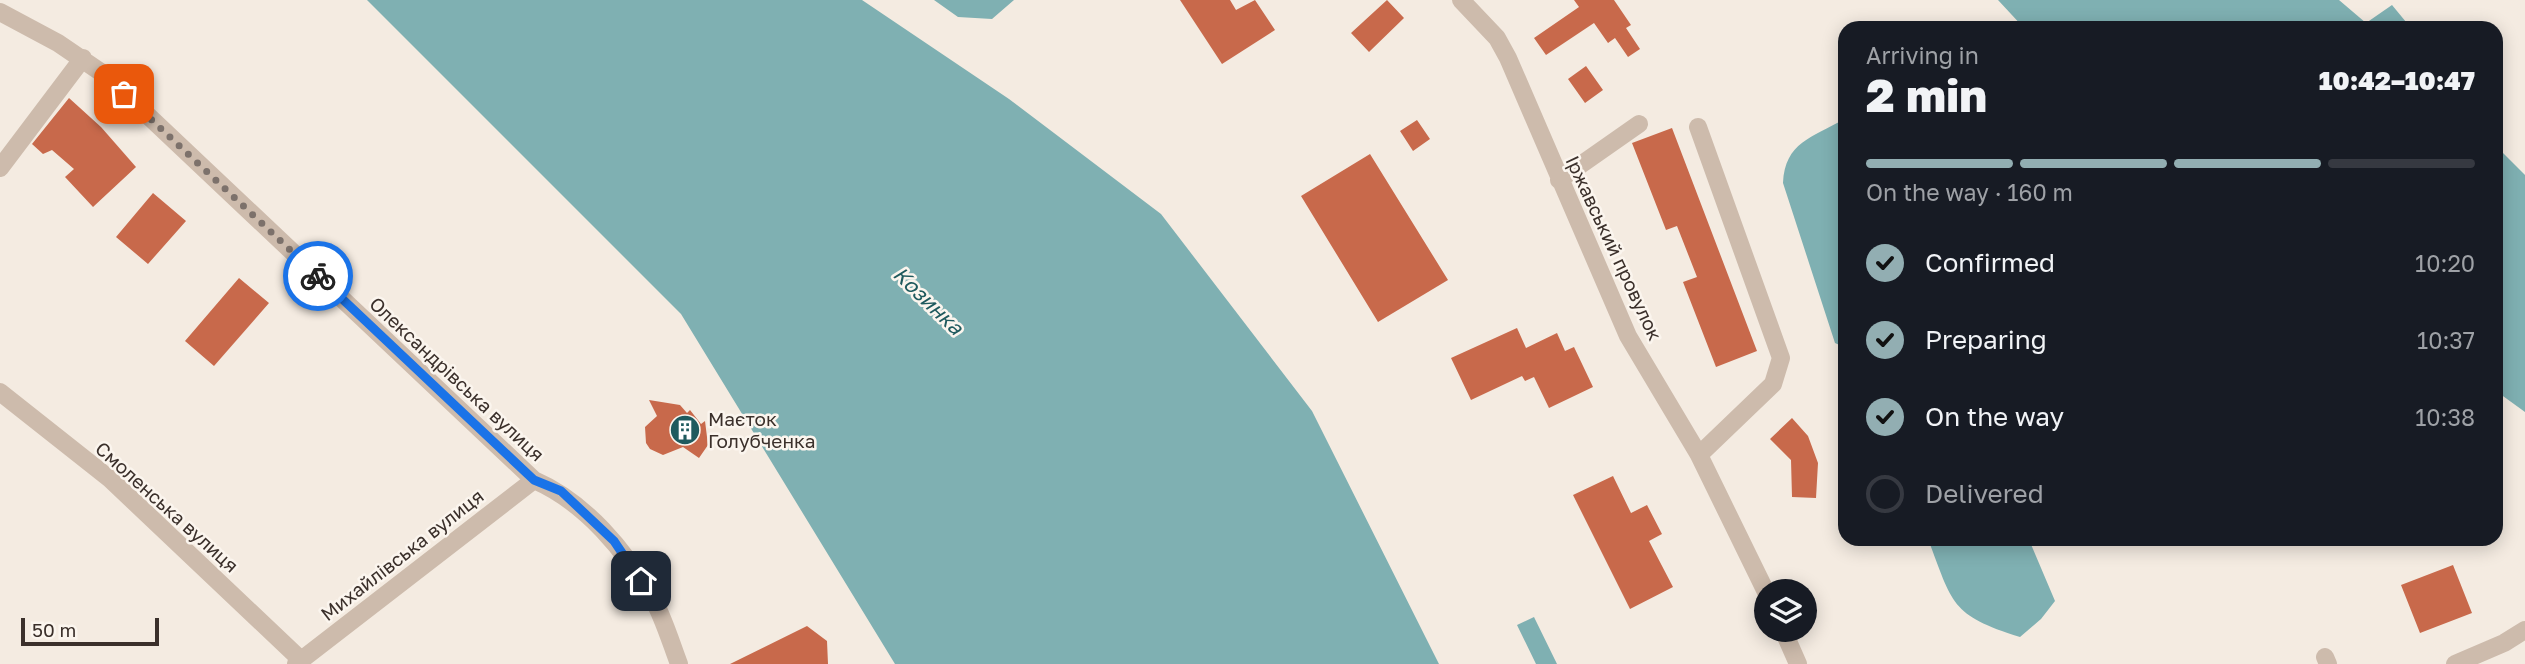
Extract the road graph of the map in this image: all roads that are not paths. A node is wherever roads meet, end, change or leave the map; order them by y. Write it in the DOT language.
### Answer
graph roads {
  1 [pos="1461,0"];
  2 [pos="0,12"];
  3 [pos="83,58"];
  4 [pos="1639,124"];
  5 [pos="1698,127"];
  6 [pos="0,168"];
  7 [pos="1559,180"];
  8 [pos="0,392"];
  9 [pos="1699,455"];
  10 [pos="534,480"];
  11 [pos="1760,579"];
  12 [pos="2525,630"];
  13 [pos="1788,642"];
  14 [pos="298,662"];
  15 [pos="679,664"];
  16 [pos="1798,664"];
  17 [pos="2455,664"];
  1 -- 7 [label="street, Іржавський провулок"];
  2 -- 3 [label="street, Олександрівська вулиця"];
  3 -- 6 [label="street"];
  3 -- 10 [label="street, Олександрівська вулиця"];
  4 -- 7 [label="street"];
  5 -- 9 [label="street"];
  7 -- 9 [label="street, Іржавський провулок"];
  8 -- 14 [label="street, Смоленська вулиця"];
  9 -- 11 [label="street, Іржавський провулок"];
  10 -- 14 [label="street, Михайлівська вулиця"];
  10 -- 15 [label="street, Олександрівська вулиця"];
  12 -- 17 [label="street"];
  13 -- 16 [label="street"];
}
